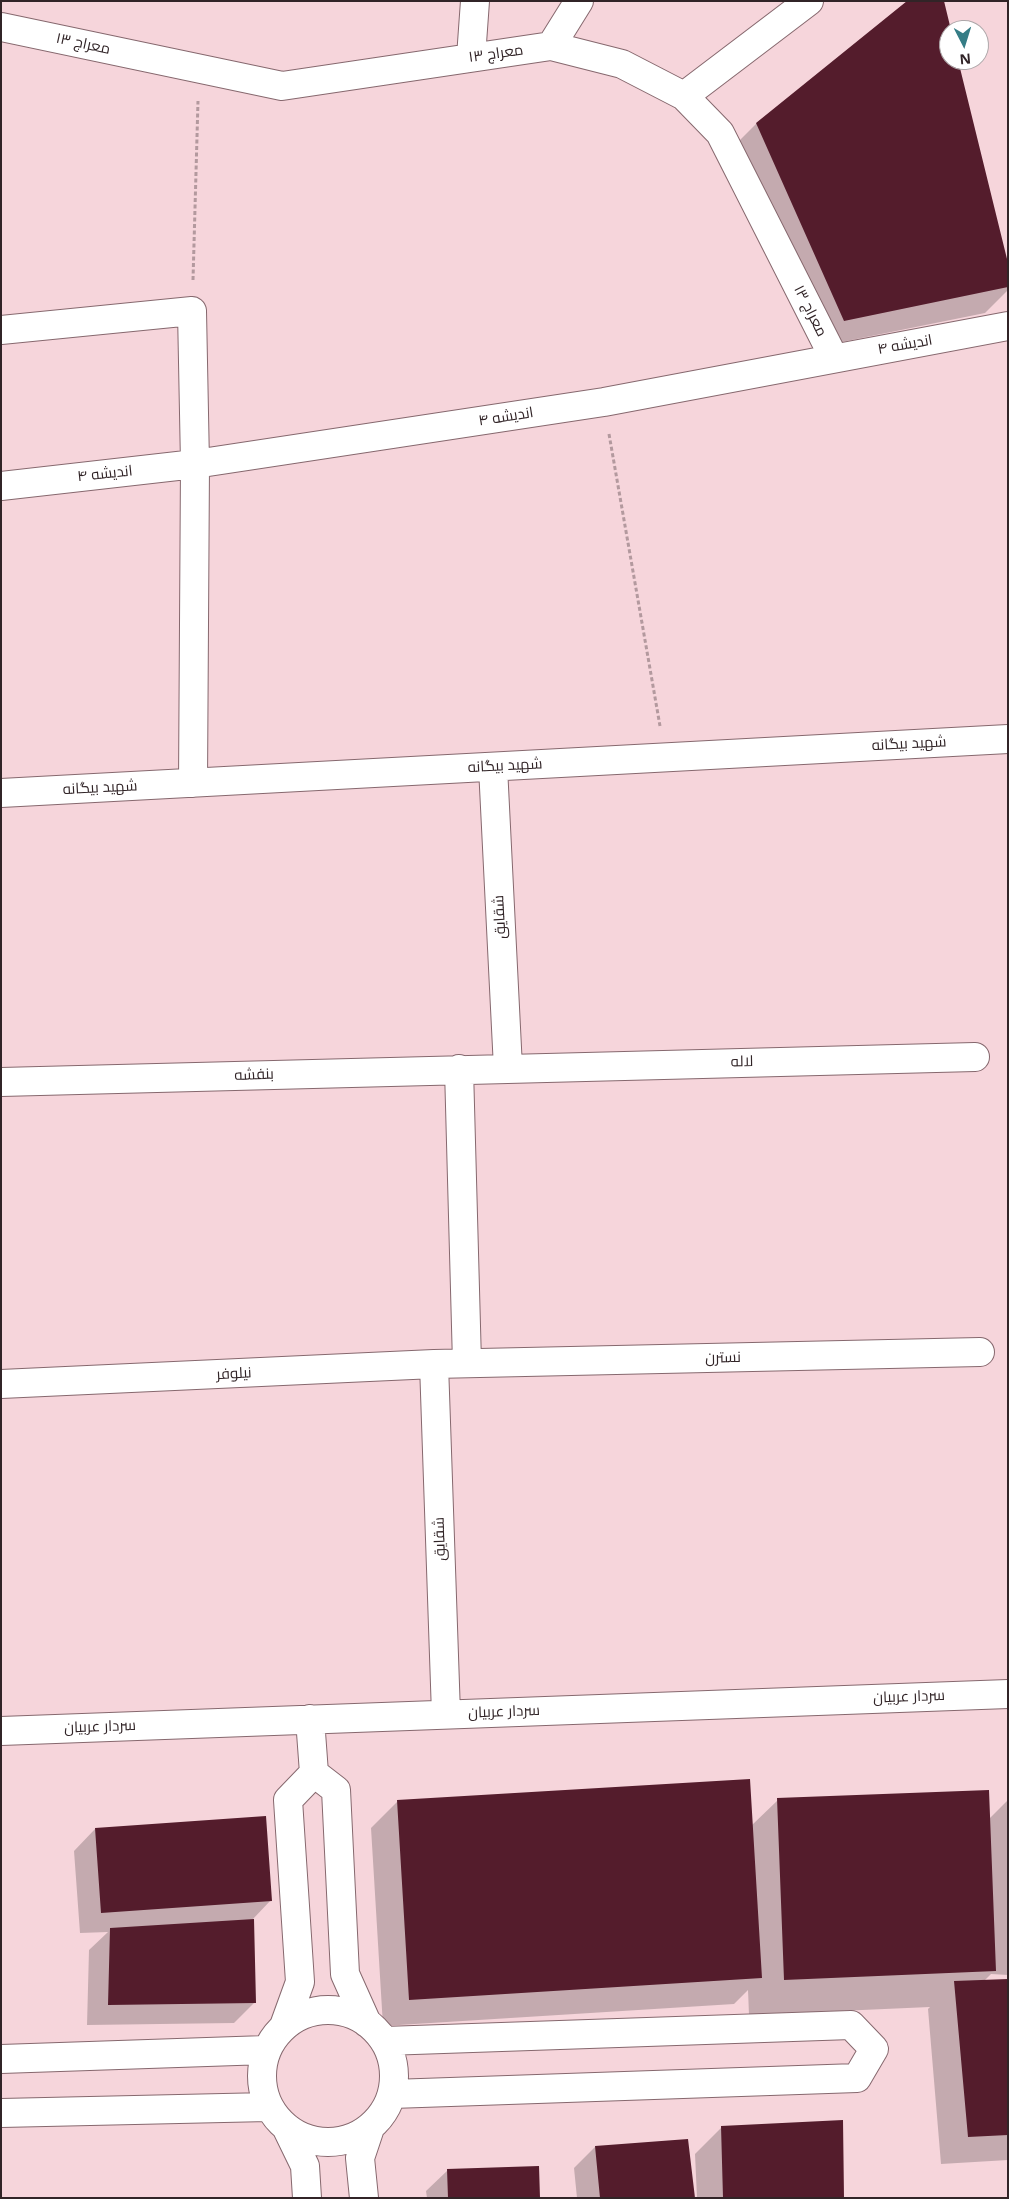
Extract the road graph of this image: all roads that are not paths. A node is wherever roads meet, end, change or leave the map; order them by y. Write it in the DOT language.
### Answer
graph roads {
  1 [pos="475,1"];
  2 [pos="579,1"];
  3 [pos="809,1"];
  4 [pos="1,27"];
  5 [pos="551,46"];
  6 [pos="471,57"];
  7 [pos="684,96"];
  8 [pos="1008,326"];
  9 [pos="1,330"];
  10 [pos="834,358"];
  11 [pos="195,464"];
  12 [pos="1,486"];
  13 [pos="1008,739"];
  14 [pos="493,767"];
  15 [pos="193,783"];
  16 [pos="1,793"];
  17 [pos="975,1057"];
  18 [pos="508,1068"];
  19 [pos="459,1069"];
  20 [pos="1,1082"];
  21 [pos="980,1352"];
  22 [pos="467,1363"];
  23 [pos="434,1364"];
  24 [pos="1,1384"];
  25 [pos="1008,1694"];
  26 [pos="446,1714"];
  27 [pos="310,1719"];
  28 [pos="1,1731"];
  29 [pos="314,1772"];
  30 [pos="284,2026"];
  31 [pos="376,2032"];
  32 [pos="266,2050"];
  33 [pos="1,2059"];
  34 [pos="392,2094"];
  35 [pos="268,2107"];
  36 [pos="1,2113"];
  37 [pos="370,2128"];
  38 [pos="287,2130"];
  39 [pos="307,2198"];
  40 [pos="364,2198"];
  1 -- 6 [label="street"];
  2 -- 5 [label="street"];
  3 -- 7 [label="street"];
  4 -- 6 [label="street, معراج ۱۳"];
  5 -- 6 [label="street, معراج ۱۳"];
  5 -- 7 [label="street, معراج ۱۳"];
  7 -- 10 [label="street, معراج ۱۳"];
  8 -- 10 [label="street, اندیشه ۴"];
  9 -- 11 [label="street"];
  10 -- 11 [label="street, اندیشه ۴"];
  11 -- 12 [label="street, اندیشه ۴"];
  11 -- 15 [label="street"];
  13 -- 14 [label="street, شهید بیگانه"];
  14 -- 15 [label="street, شهید بیگانه"];
  14 -- 18 [label="street, شقایق"];
  15 -- 16 [label="street, شهید بیگانه"];
  17 -- 18 [label="street, لاله"];
  18 -- 19 [label="street, بنفشه"];
  19 -- 20 [label="street, بنفشه"];
  19 -- 22 [label="street"];
  21 -- 22 [label="street, نسترن"];
  22 -- 23 [label="street, نیلوفر"];
  23 -- 24 [label="street, نیلوفر"];
  23 -- 26 [label="street, شقایق"];
  25 -- 26 [label="street, سردار عربیان"];
  26 -- 27 [label="street, سردار عربیان"];
  27 -- 28 [label="street, سردار عربیان"];
  27 -- 29 [label="street"];
  29 -- 30 [label="street"];
  29 -- 31 [label="street"];
  30 -- 31 [label="street"];
  30 -- 32 [label="street"];
  31 -- 34 [label="street"];
  31 -- 34 [label="street"];
  32 -- 33 [label="street"];
  32 -- 35 [label="street"];
  34 -- 37 [label="street"];
  35 -- 36 [label="street"];
  35 -- 38 [label="street"];
  37 -- 38 [label="street"];
  37 -- 40 [label="street"];
  38 -- 39 [label="street"];
}
